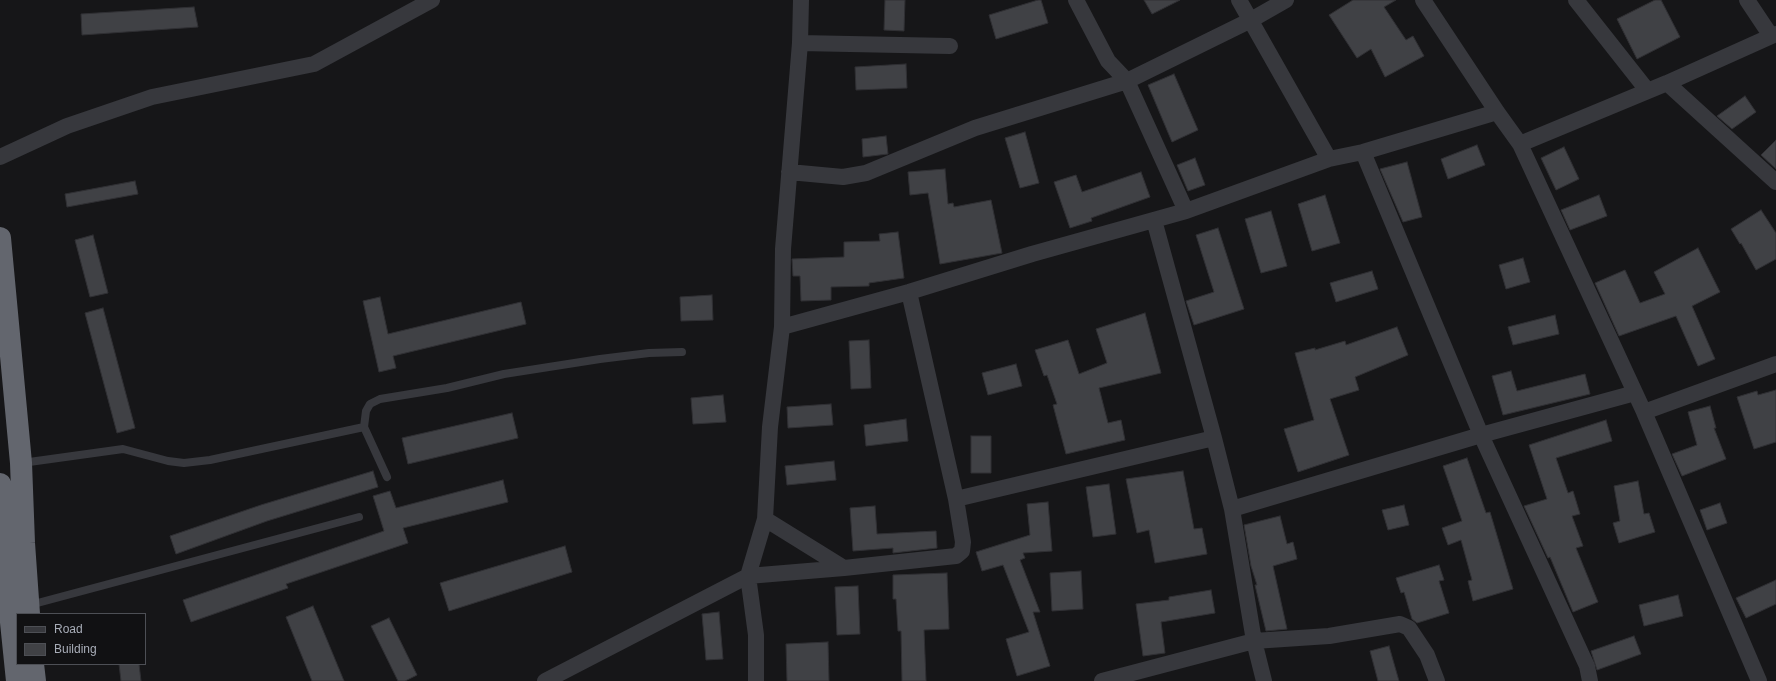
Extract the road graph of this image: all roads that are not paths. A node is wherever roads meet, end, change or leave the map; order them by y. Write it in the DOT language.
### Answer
graph roads {
  1 [pos="432,0"];
  2 [pos="801,0"];
  3 [pos="1076,0"];
  4 [pos="1239,0"];
  5 [pos="1286,0"];
  6 [pos="1423,0"];
  7 [pos="1576,0"];
  8 [pos="1747,0"];
  9 [pos="1251,20"];
  10 [pos="1773,35"];
  11 [pos="800,43"];
  12 [pos="950,46"];
  13 [pos="1127,81"];
  14 [pos="1667,82"];
  15 [pos="1647,90"];
  16 [pos="1497,112"];
  17 [pos="1520,144"];
  18 [pos="1363,152"];
  19 [pos="0,157"];
  20 [pos="1329,159"];
  21 [pos="789,172"];
  22 [pos="1776,182"];
  23 [pos="1186,211"];
  24 [pos="1154,220"];
  25 [pos="0,238"];
  26 [pos="910,292"];
  27 [pos="782,327"];
  28 [pos="682,352"];
  29 [pos="1776,364"];
  30 [pos="1635,392"];
  31 [pos="1644,412"];
  32 [pos="364,427"];
  33 [pos="1481,435"];
  34 [pos="1214,438"];
  35 [pos="21,463"];
  36 [pos="387,477"];
  37 [pos="0,484"];
  38 [pos="956,499"];
  39 [pos="1232,509"];
  40 [pos="359,517"];
  41 [pos="764,519"];
  42 [pos="13,543"];
  43 [pos="844,568"];
  44 [pos="748,576"];
  45 [pos="29,610"];
  46 [pos="1254,641"];
  47 [pos="33,665"];
  48 [pos="16,681"];
  49 [pos="35,681"];
  50 [pos="545,681"];
  51 [pos="756,681"];
  52 [pos="1102,681"];
  53 [pos="1264,681"];
  54 [pos="1437,681"];
  55 [pos="1590,681"];
  56 [pos="1759,681"];
  1 -- 19 [label="street"];
  2 -- 11 [label="street"];
  3 -- 13 [label="street"];
  4 -- 9 [label="street"];
  5 -- 9 [label="street"];
  6 -- 16 [label="street"];
  7 -- 15 [label="street"];
  8 -- 10 [label="street"];
  9 -- 13 [label="street"];
  9 -- 20 [label="street"];
  10 -- 14 [label="street"];
  11 -- 12 [label="street"];
  11 -- 21 [label="street"];
  13 -- 21 [label="street"];
  13 -- 23 [label="street"];
  14 -- 15 [label="street"];
  14 -- 22 [label="street"];
  15 -- 17 [label="street"];
  16 -- 17 [label="street"];
  16 -- 18 [label="street"];
  17 -- 30 [label="street"];
  18 -- 20 [label="street"];
  18 -- 33 [label="street"];
  20 -- 23 [label="street"];
  21 -- 27 [label="street"];
  23 -- 24 [label="street"];
  24 -- 26 [label="street"];
  24 -- 34 [label="street"];
  25 -- 35 [label="highway"];
  26 -- 27 [label="street"];
  26 -- 38 [label="street"];
  27 -- 41 [label="street"];
  28 -- 32 [label="lane"];
  29 -- 31 [label="street"];
  30 -- 31 [label="street"];
  30 -- 33 [label="street"];
  31 -- 56 [label="street"];
  32 -- 35 [label="lane"];
  32 -- 36 [label="lane"];
  33 -- 39 [label="street"];
  33 -- 55 [label="street"];
  34 -- 38 [label="street"];
  34 -- 39 [label="street"];
  35 -- 42 [label="highway"];
  37 -- 42 [label="highway"];
  38 -- 43 [label="street"];
  39 -- 46 [label="street"];
  40 -- 45 [label="lane"];
  41 -- 43 [label="street"];
  41 -- 44 [label="street"];
  42 -- 45 [label="highway"];
  42 -- 48 [label="highway"];
  43 -- 44 [label="street"];
  44 -- 50 [label="street"];
  44 -- 51 [label="street"];
  46 -- 52 [label="street"];
  46 -- 53 [label="street"];
  46 -- 54 [label="street"];
  47 -- 49 [label="highway"];
}
